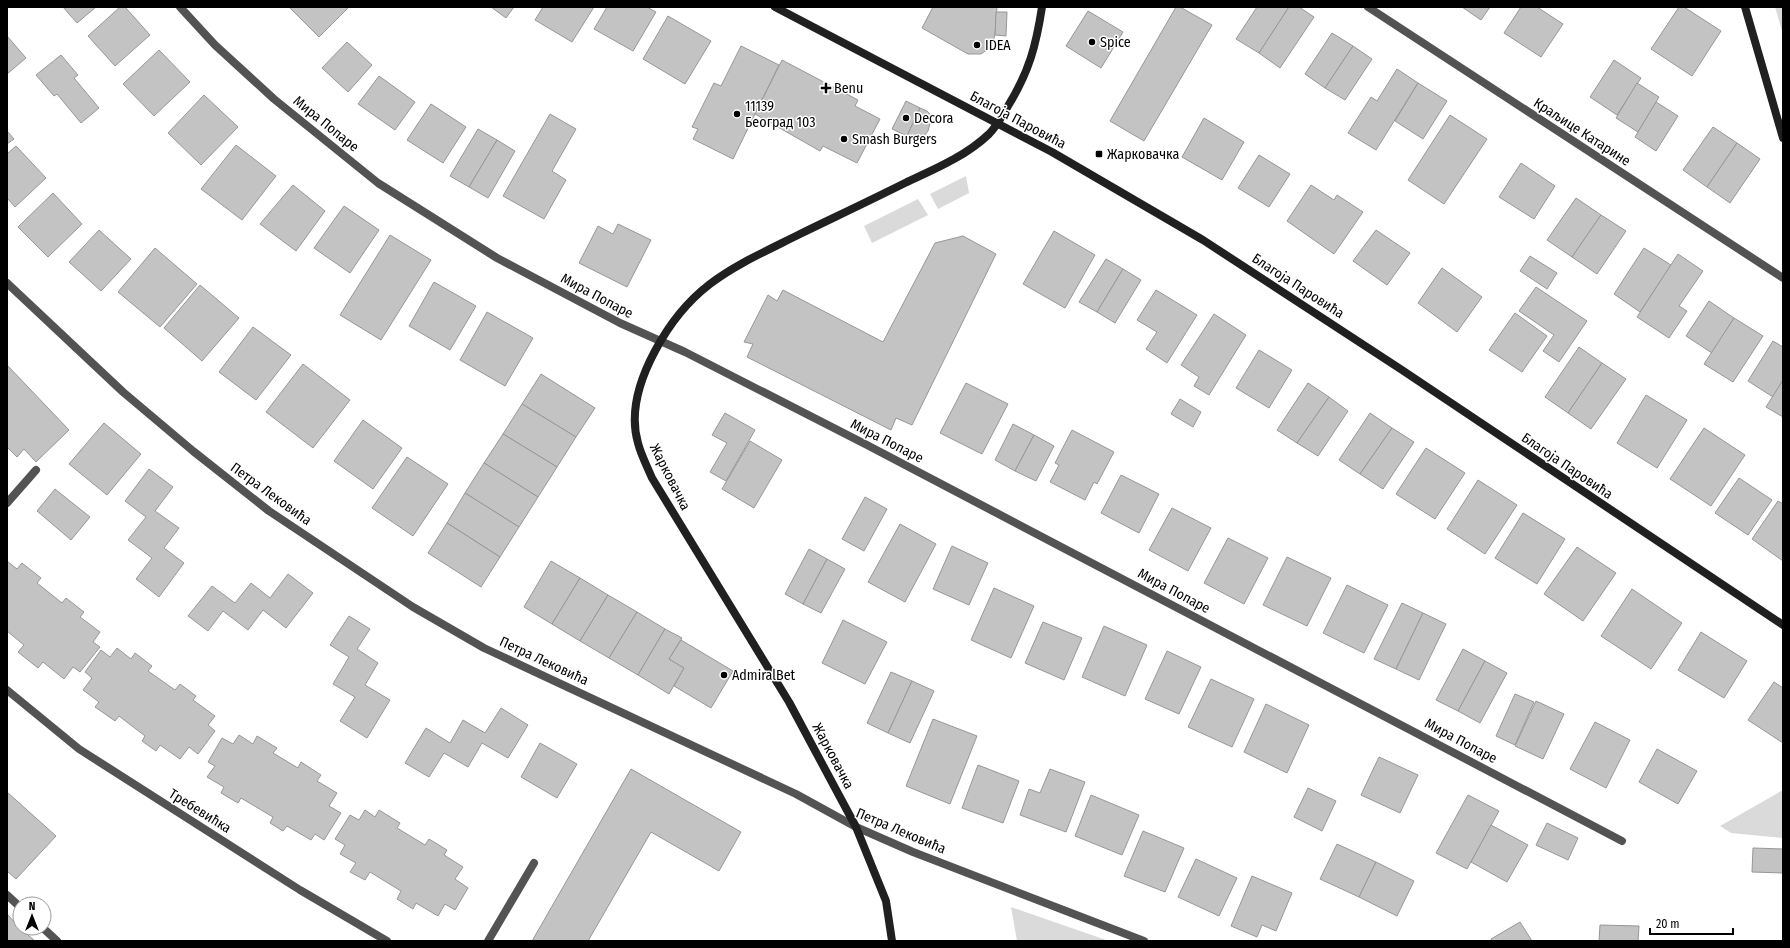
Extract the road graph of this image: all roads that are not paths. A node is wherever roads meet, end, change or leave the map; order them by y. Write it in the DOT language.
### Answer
graph roads {
  1 [pos="180,7"];
  2 [pos="775,7"];
  3 [pos="1042,7"];
  4 [pos="1368,7"];
  5 [pos="1745,7"];
  6 [pos="998,123"];
  7 [pos="1783,138"];
  8 [pos="1783,278"];
  9 [pos="7,283"];
  10 [pos="660,342"];
  11 [pos="36,470"];
  12 [pos="7,503"];
  13 [pos="1783,625"];
  14 [pos="7,690"];
  15 [pos="856,827"];
  16 [pos="1622,841"];
  17 [pos="534,863"];
  18 [pos="387,941"];
  19 [pos="488,941"];
  20 [pos="892,941"];
  21 [pos="1144,941"];
  1 -- 10 [label="street, Мира Попаре"];
  2 -- 6 [label="street, Благоја Паровића"];
  3 -- 6 [label="street, Жарковачка"];
  4 -- 8 [label="street, Краљице Катарине"];
  5 -- 7 [label="street"];
  6 -- 10 [label="street, Жарковачка"];
  6 -- 13 [label="street, Благоја Паровића"];
  9 -- 15 [label="street, Петра Лековића"];
  10 -- 15 [label="street, Жарковачка"];
  10 -- 16 [label="street, Мира Попаре"];
  11 -- 12 [label="street"];
  14 -- 18 [label="street, Требевићка"];
  15 -- 20 [label="street, Жарковачка"];
  15 -- 21 [label="street, Петра Лековића"];
  17 -- 19 [label="street"];
}
